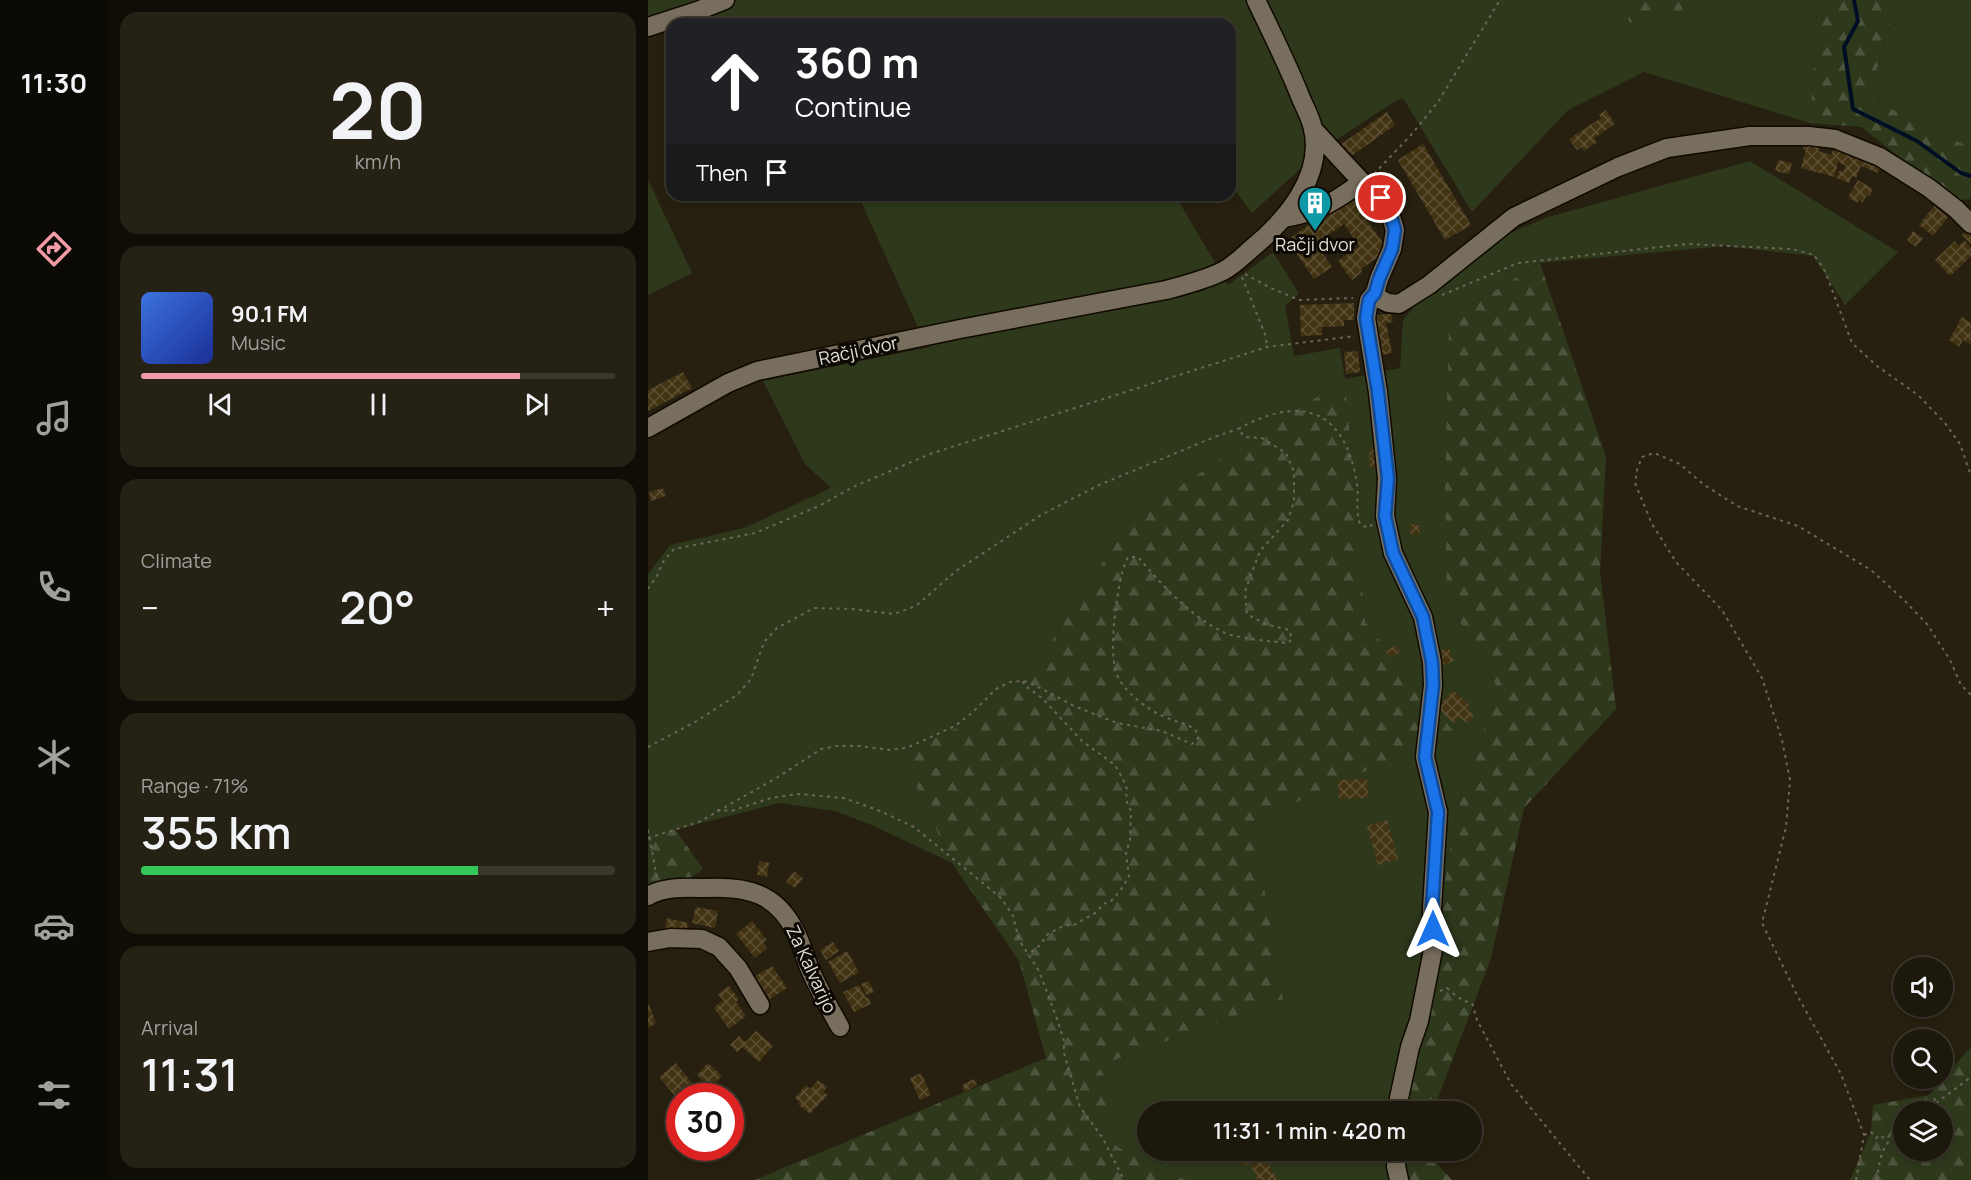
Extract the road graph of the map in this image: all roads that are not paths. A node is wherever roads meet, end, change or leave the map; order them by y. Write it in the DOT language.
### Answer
graph roads {
  1 [pos="725,0"];
  2 [pos="1256,0"];
  3 [pos="676,18"];
  4 [pos="666,21"];
  5 [pos="648,27"];
  6 [pos="1313,129"];
  7 [pos="1362,182"];
  8 [pos="1283,218"];
  9 [pos="1971,224"];
  10 [pos="1372,297"];
  11 [pos="648,428"];
  12 [pos="653,893"];
  13 [pos="648,942"];
  14 [pos="760,1005"];
  15 [pos="840,1027"];
  16 [pos="1399,1101"];
  17 [pos="1396,1161"];
  18 [pos="1399,1180"];
  1 -- 3 [label="street"];
  2 -- 6 [label="street, Račji dvor"];
  4 -- 5 [label="street"];
  6 -- 7 [label="street"];
  6 -- 8 [label="street, Račji dvor"];
  7 -- 8 [label="street"];
  7 -- 10 [label="street"];
  8 -- 11 [label="street, Račji dvor"];
  9 -- 10 [label="street"];
  10 -- 16 [label="street"];
  12 -- 15 [label="street, Za Kalvarijo"];
  13 -- 14 [label="street"];
  17 -- 18 [label="street"];
}
